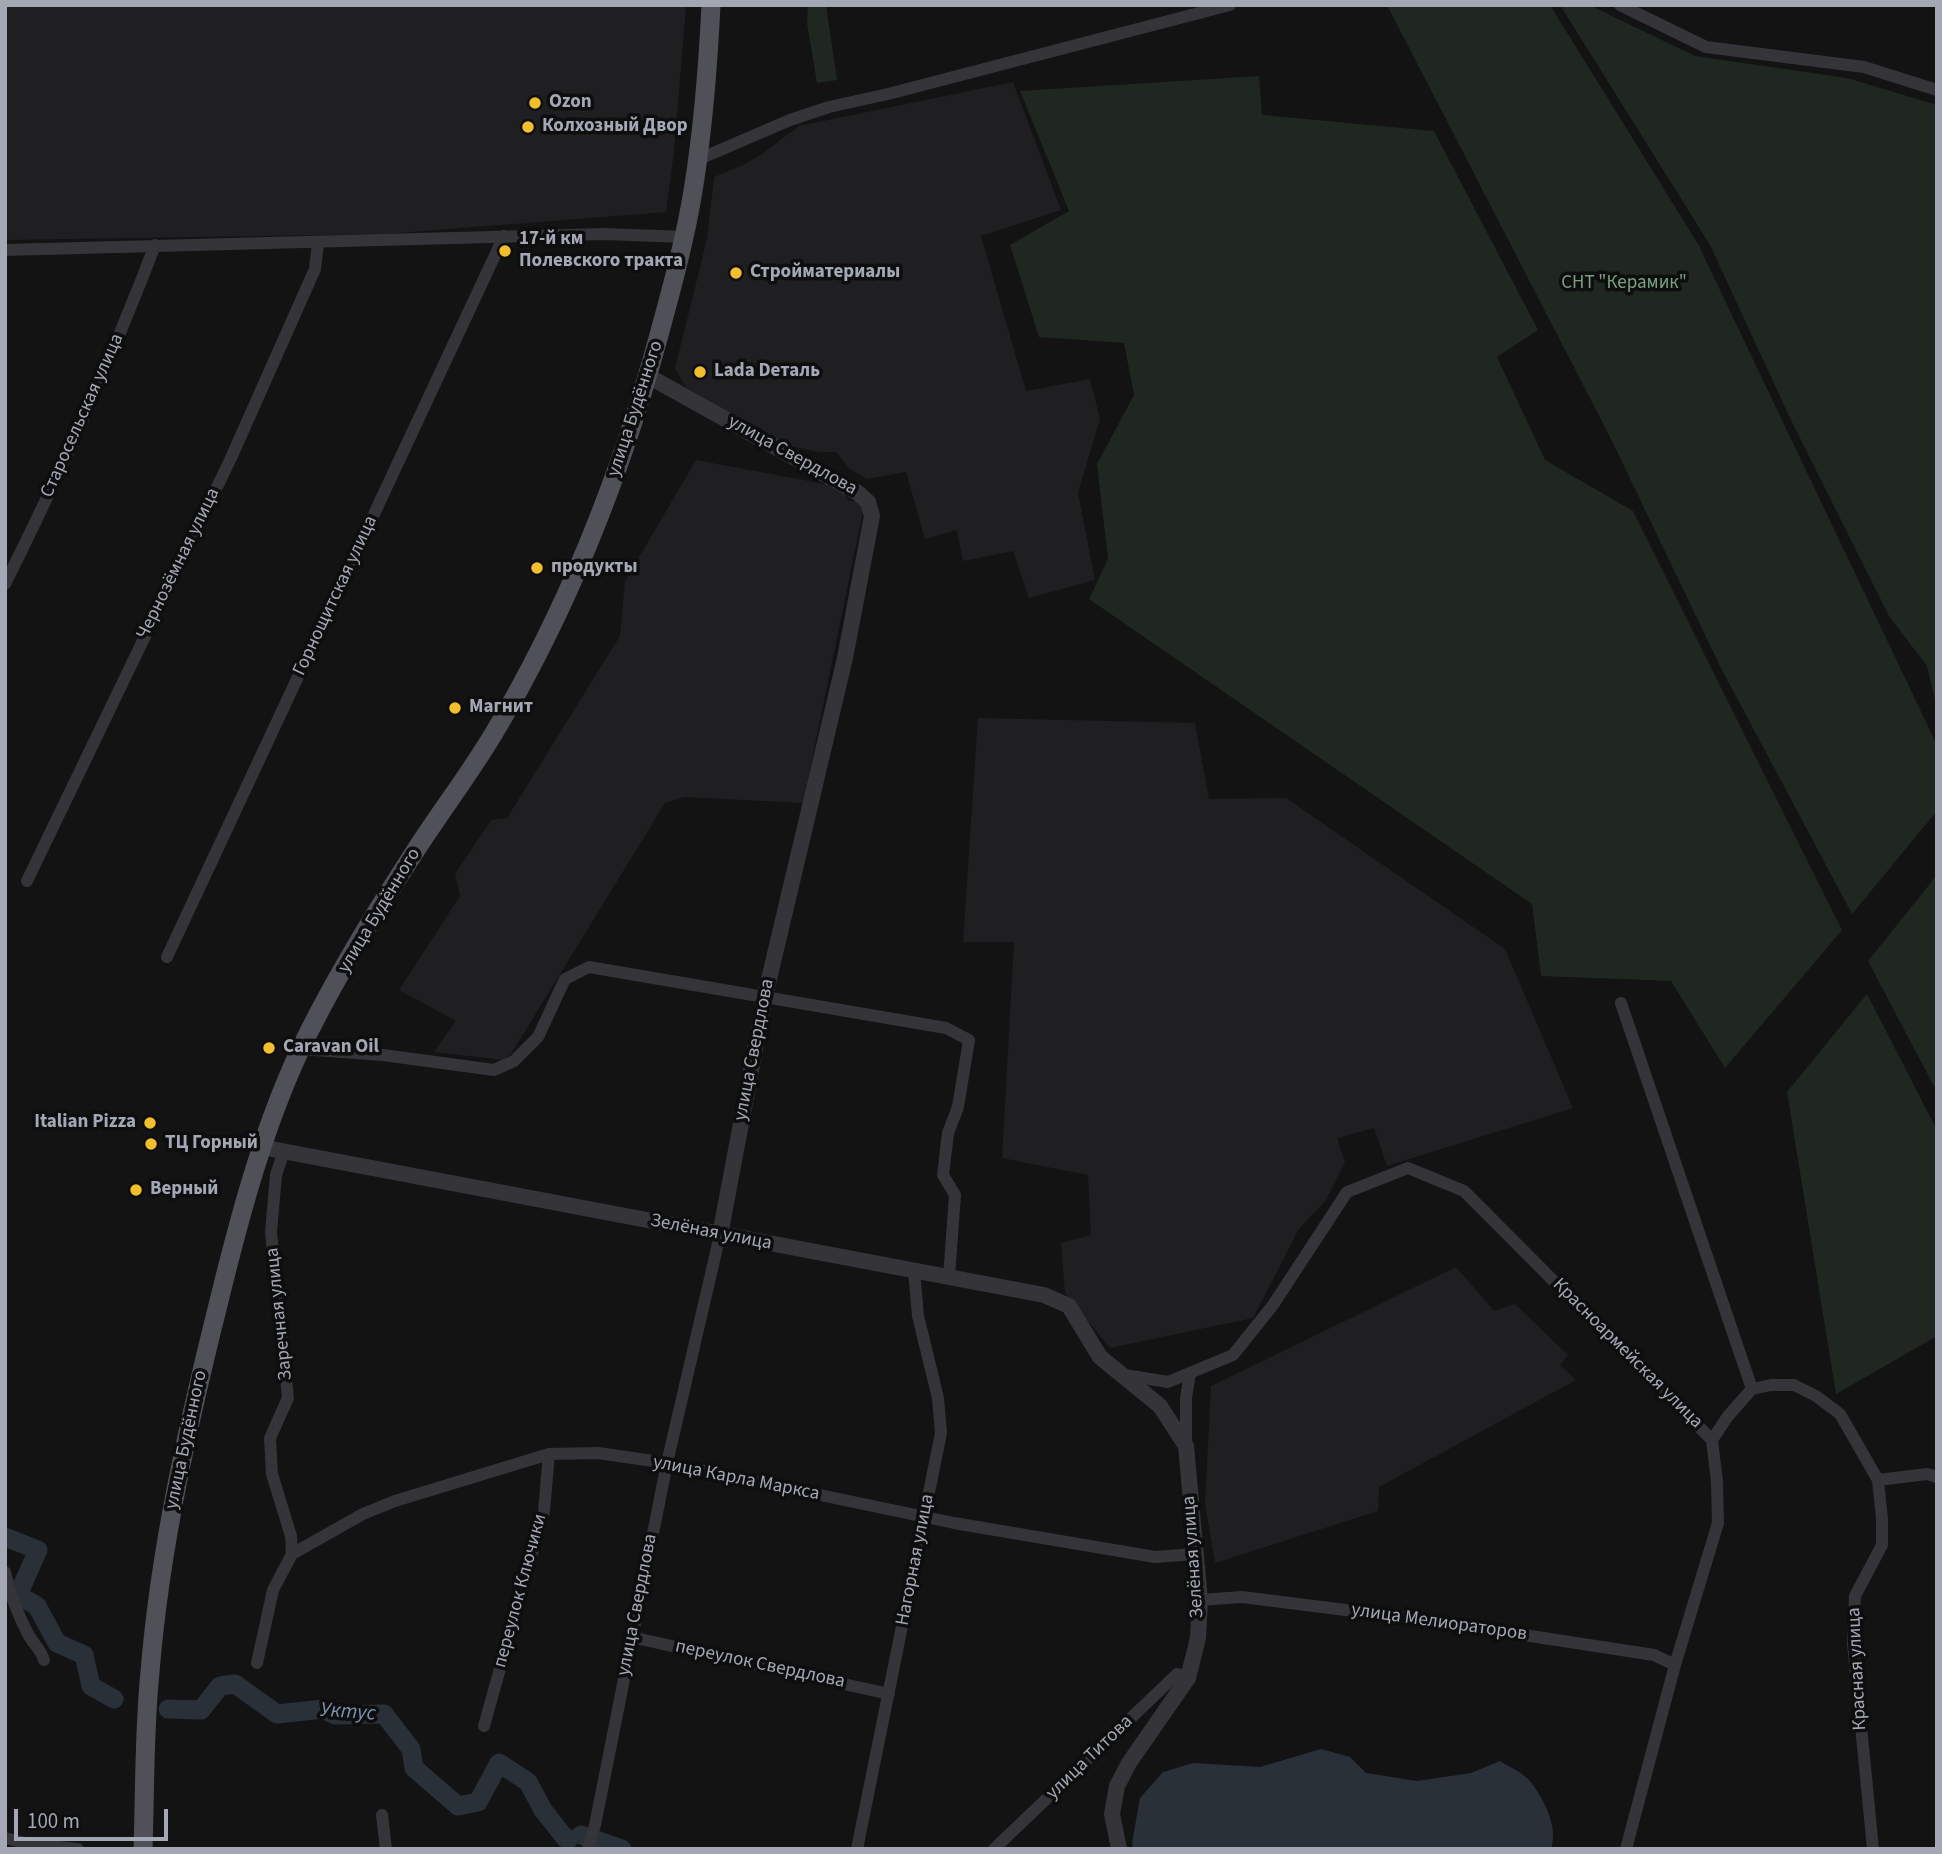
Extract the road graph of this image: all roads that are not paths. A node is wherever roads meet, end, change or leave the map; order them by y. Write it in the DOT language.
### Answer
graph roads {
  1 [pos="711,5"];
  2 [pos="1230,5"];
  3 [pos="1620,5"];
  4 [pos="1937,90"];
  5 [pos="697,160"];
  6 [pos="504,236"];
  7 [pos="685,237"];
  8 [pos="318,243"];
  9 [pos="155,245"];
  10 [pos="5,250"];
  11 [pos="648,376"];
  12 [pos="5,584"];
  13 [pos="27,881"];
  14 [pos="167,957"];
  15 [pos="765,996"];
  16 [pos="1621,1003"];
  17 [pos="301,1049"];
  18 [pos="261,1147"];
  19 [pos="284,1151"];
  20 [pos="720,1235"];
  21 [pos="914,1270"];
  22 [pos="949,1277"];
  23 [pos="1190,1373"];
  24 [pos="1125,1375"];
  25 [pos="1752,1389"];
  26 [pos="1712,1440"];
  27 [pos="1186,1446"];
  28 [pos="549,1454"];
  29 [pos="667,1463"];
  30 [pos="1932,1476"];
  31 [pos="1878,1480"];
  32 [pos="925,1518"];
  33 [pos="292,1554"];
  34 [pos="1195,1554"];
  35 [pos="5,1572"];
  36 [pos="1200,1600"];
  37 [pos="631,1637"];
  38 [pos="44,1660"];
  39 [pos="257,1663"];
  40 [pos="1675,1665"];
  41 [pos="1188,1678"];
  42 [pos="889,1694"];
  43 [pos="484,1726"];
  44 [pos="382,1815"];
  45 [pos="5,1839"];
  46 [pos="78,1849"];
  47 [pos="143,1849"];
  48 [pos="386,1849"];
  49 [pos="588,1849"];
  50 [pos="857,1849"];
  51 [pos="994,1849"];
  52 [pos="1119,1849"];
  53 [pos="1626,1849"];
  54 [pos="1872,1849"];
  1 -- 5 [label="main road, улица Будённого"];
  2 -- 5 [label="street"];
  3 -- 4 [label="street"];
  5 -- 7 [label="main road, улица Будённого"];
  6 -- 7 [label="street"];
  6 -- 8 [label="street"];
  6 -- 14 [label="street, Горнощитская улица"];
  7 -- 11 [label="main road, улица Будённого"];
  8 -- 9 [label="street"];
  8 -- 13 [label="street, Чернозёмная улица"];
  9 -- 10 [label="street"];
  9 -- 12 [label="street, Старосельская улица"];
  11 -- 15 [label="street, улица Свердлова"];
  11 -- 17 [label="main road, улица Будённого"];
  15 -- 17 [label="street"];
  15 -- 20 [label="street, улица Свердлова"];
  15 -- 22 [label="street"];
  16 -- 25 [label="street"];
  17 -- 18 [label="main road, улица Будённого"];
  18 -- 19 [label="street, Зелёная улица"];
  18 -- 47 [label="main road, улица Будённого"];
  19 -- 20 [label="street, Зелёная улица"];
  19 -- 33 [label="street, Заречная улица"];
  20 -- 21 [label="street, Зелёная улица"];
  20 -- 29 [label="street, улица Свердлова"];
  21 -- 22 [label="street, Зелёная улица"];
  21 -- 32 [label="street, Нагорная улица"];
  22 -- 24 [label="street, Зелёная улица"];
  23 -- 24 [label="street"];
  23 -- 26 [label="street, Красноармейская улица"];
  23 -- 27 [label="street"];
  24 -- 27 [label="street, Зелёная улица"];
  25 -- 26 [label="street"];
  25 -- 31 [label="street, Красная улица"];
  26 -- 40 [label="street, Красноармейская улица"];
  27 -- 34 [label="street, Зелёная улица"];
  28 -- 29 [label="street, улица Карла Маркса"];
  28 -- 33 [label="street, улица Карла Маркса"];
  28 -- 43 [label="street, переулок Ключики"];
  29 -- 32 [label="street, улица Карла Маркса"];
  29 -- 37 [label="street, улица Свердлова"];
  30 -- 31 [label="street"];
  31 -- 54 [label="street, Красная улица"];
  32 -- 34 [label="street, улица Карла Маркса"];
  32 -- 42 [label="street, Нагорная улица"];
  33 -- 39 [label="street"];
  34 -- 36 [label="street, Зелёная улица"];
  35 -- 38 [label="street"];
  36 -- 40 [label="street, улица Мелиораторов"];
  36 -- 41 [label="street, Зелёная улица"];
  37 -- 42 [label="street, переулок Свердлова"];
  37 -- 49 [label="street, улица Свердлова"];
  40 -- 53 [label="street, Красноармейская улица"];
  41 -- 51 [label="street, улица Титова"];
  41 -- 52 [label="street, Зелёная улица"];
  42 -- 50 [label="street, Нагорная улица"];
  44 -- 48 [label="street"];
  45 -- 46 [label="street"];
}
